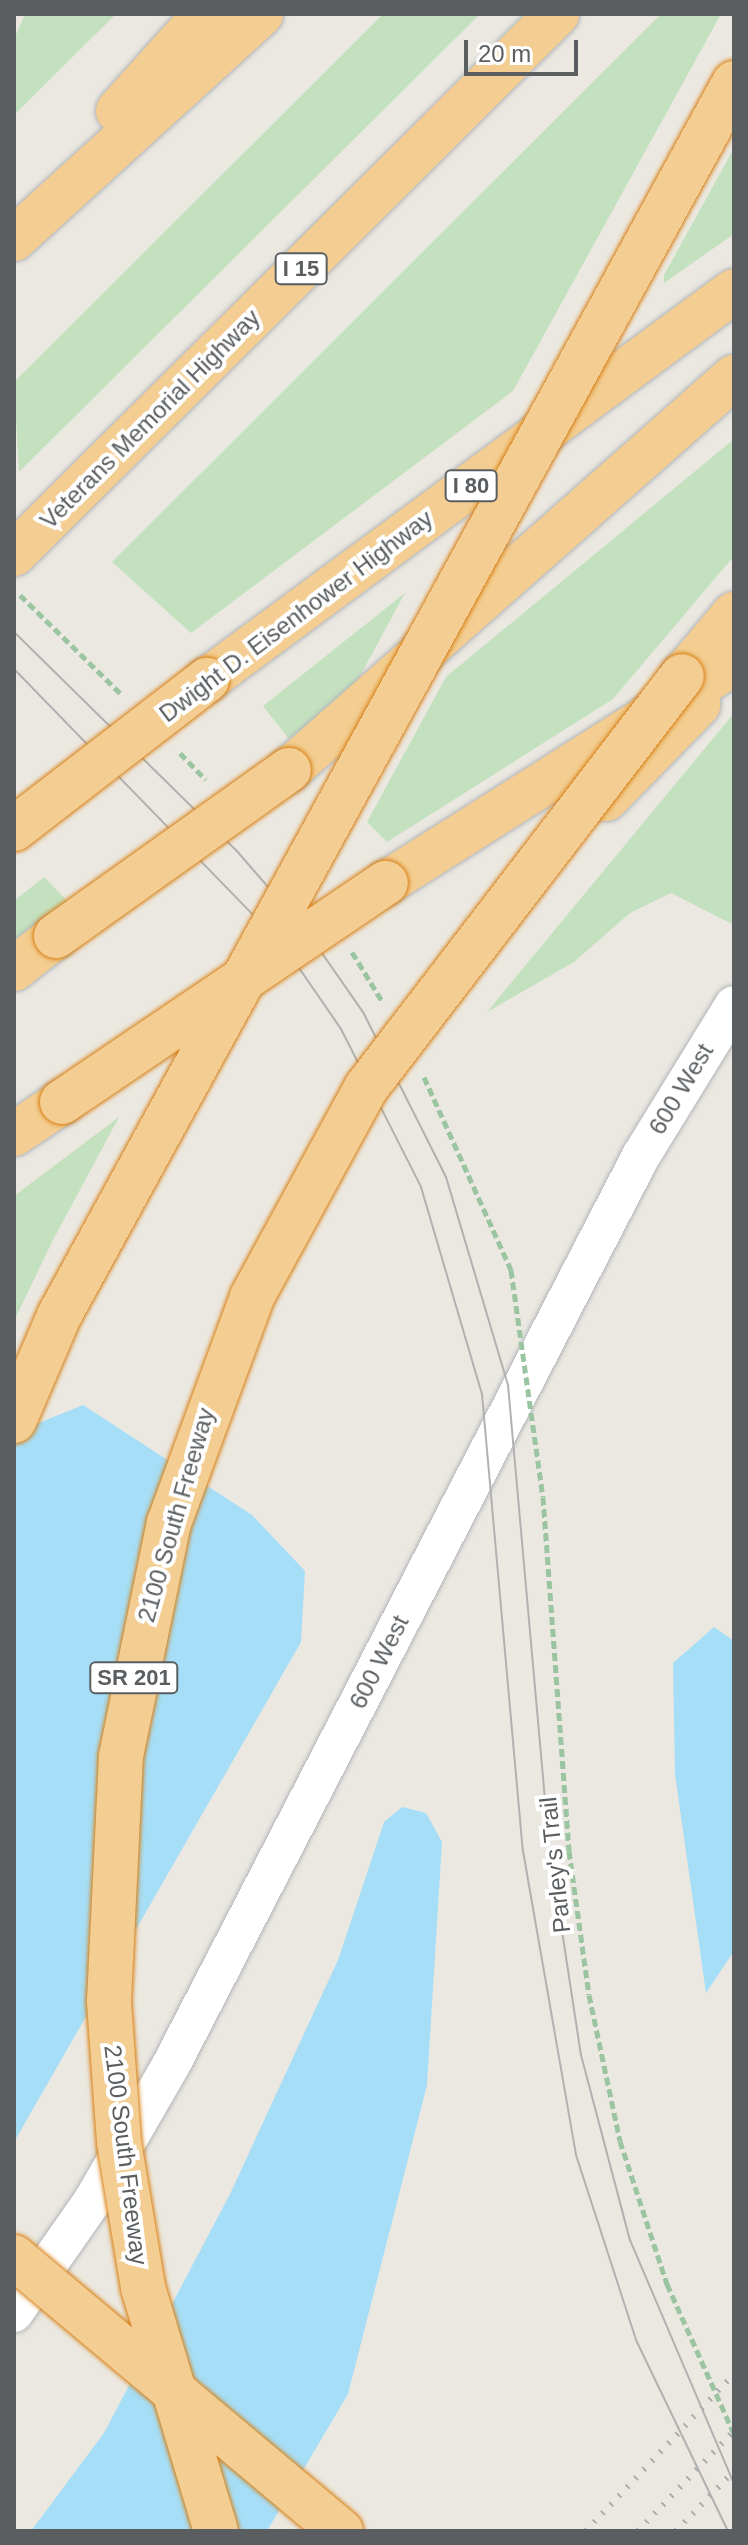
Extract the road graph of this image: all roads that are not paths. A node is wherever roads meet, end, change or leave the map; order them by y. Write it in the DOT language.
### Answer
graph roads {
  1 [pos="205,14"];
  2 [pos="261,14"];
  3 [pos="557,14"];
  4 [pos="734,83"];
  5 [pos="14,227"];
  6 [pos="14,239"];
  7 [pos="734,291"];
  8 [pos="734,377"];
  9 [pos="14,554"];
  10 [pos="734,614"];
  11 [pos="734,666"];
  12 [pos="14,829"];
  13 [pos="504,904"];
  14 [pos="14,969"];
  15 [pos="734,1005"];
  16 [pos="14,1134"];
  17 [pos="14,1421"];
  18 [pos="14,2257"];
  19 [pos="14,2313"];
  20 [pos="216,2531"];
  21 [pos="341,2531"];
  1 -- 5 [label="highway"];
  2 -- 6 [label="highway"];
  3 -- 9 [label="highway, Veterans Memorial Highway / I 15"];
  4 -- 17 [label="highway, bridge"];
  7 -- 12 [label="highway, Dwight D. Eisenhower Highway / I 80, bridge"];
  8 -- 14 [label="highway, bridge"];
  10 -- 13 [label="highway, bridge"];
  11 -- 13 [label="highway, bridge"];
  11 -- 16 [label="highway, bridge"];
  13 -- 20 [label="highway, 2100 South Freeway / SR 201, bridge"];
  15 -- 19 [label="street, 600 West"];
  18 -- 21 [label="highway, bridge"];
}
